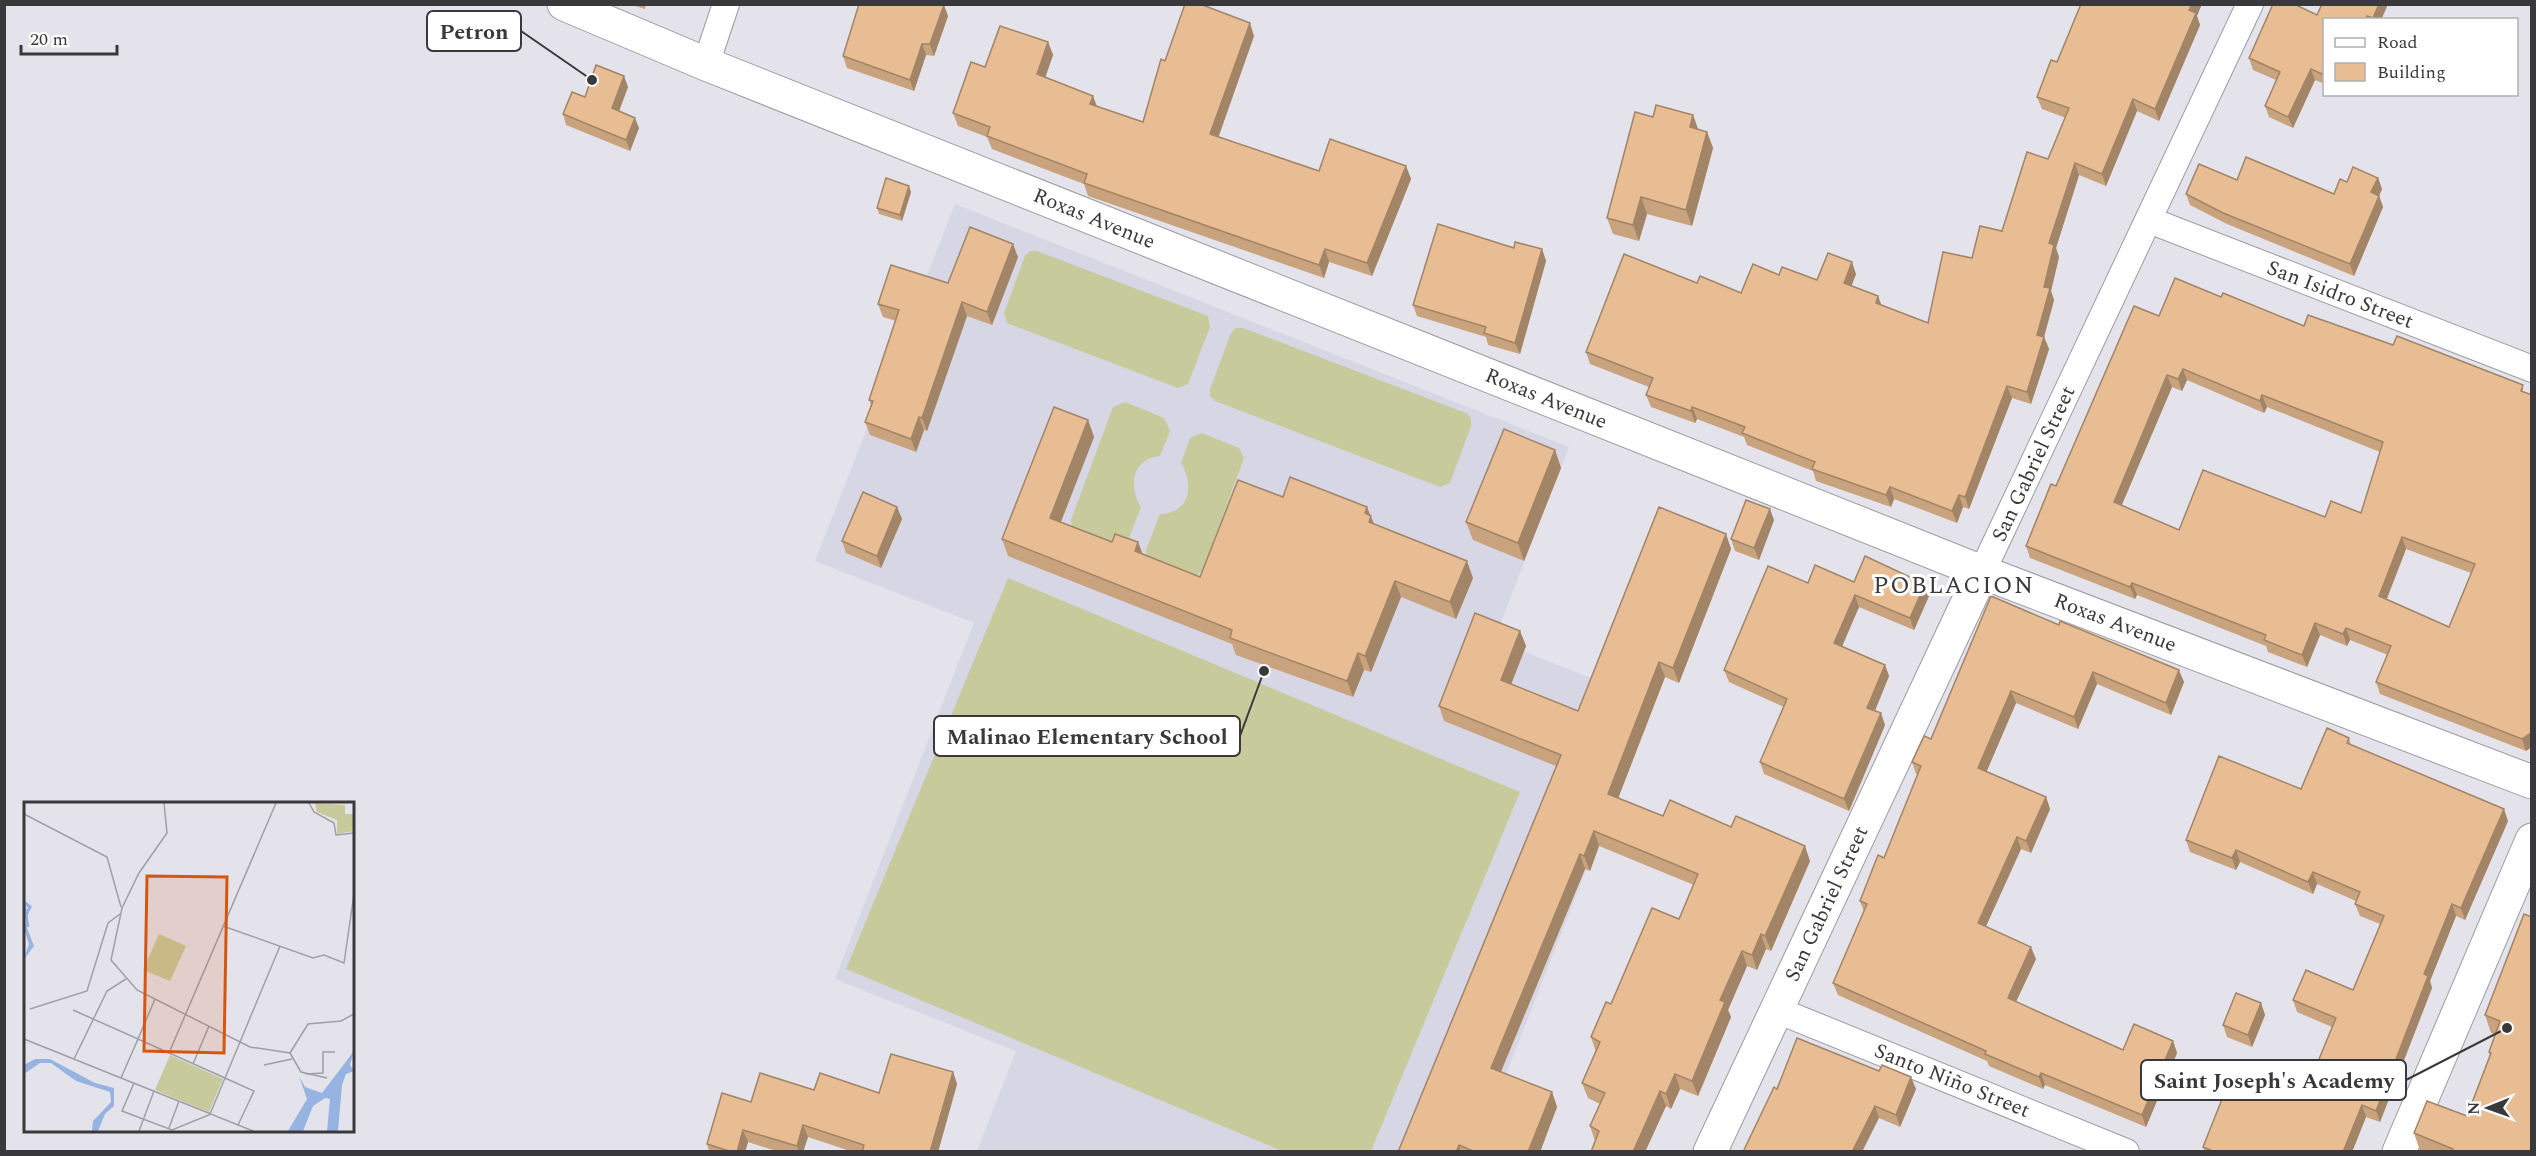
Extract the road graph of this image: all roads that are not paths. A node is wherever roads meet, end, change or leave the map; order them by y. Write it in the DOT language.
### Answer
graph roads {
  1 [pos="564,4"];
  2 [pos="726,4"];
  3 [pos="2250,4"];
  4 [pos="706,64"];
  5 [pos="2149,220"];
  6 [pos="2532,369"];
  7 [pos="1983,572"];
  8 [pos="2532,782"];
  9 [pos="2532,840"];
  10 [pos="1777,1010"];
  11 [pos="1710,1152"];
  12 [pos="2126,1152"];
  13 [pos="2399,1152"];
  1 -- 4 [label="main road, Roxas Avenue"];
  2 -- 4 [label="street"];
  3 -- 5 [label="street, San Gabriel Street"];
  4 -- 7 [label="main road, Roxas Avenue"];
  5 -- 6 [label="street, San Isidro Street"];
  5 -- 7 [label="street, San Gabriel Street"];
  7 -- 8 [label="main road, Roxas Avenue"];
  7 -- 10 [label="main road, San Gabriel Street"];
  9 -- 13 [label="main road"];
  10 -- 11 [label="main road, San Gabriel Street"];
  10 -- 12 [label="street, Santo Niño Street"];
}
